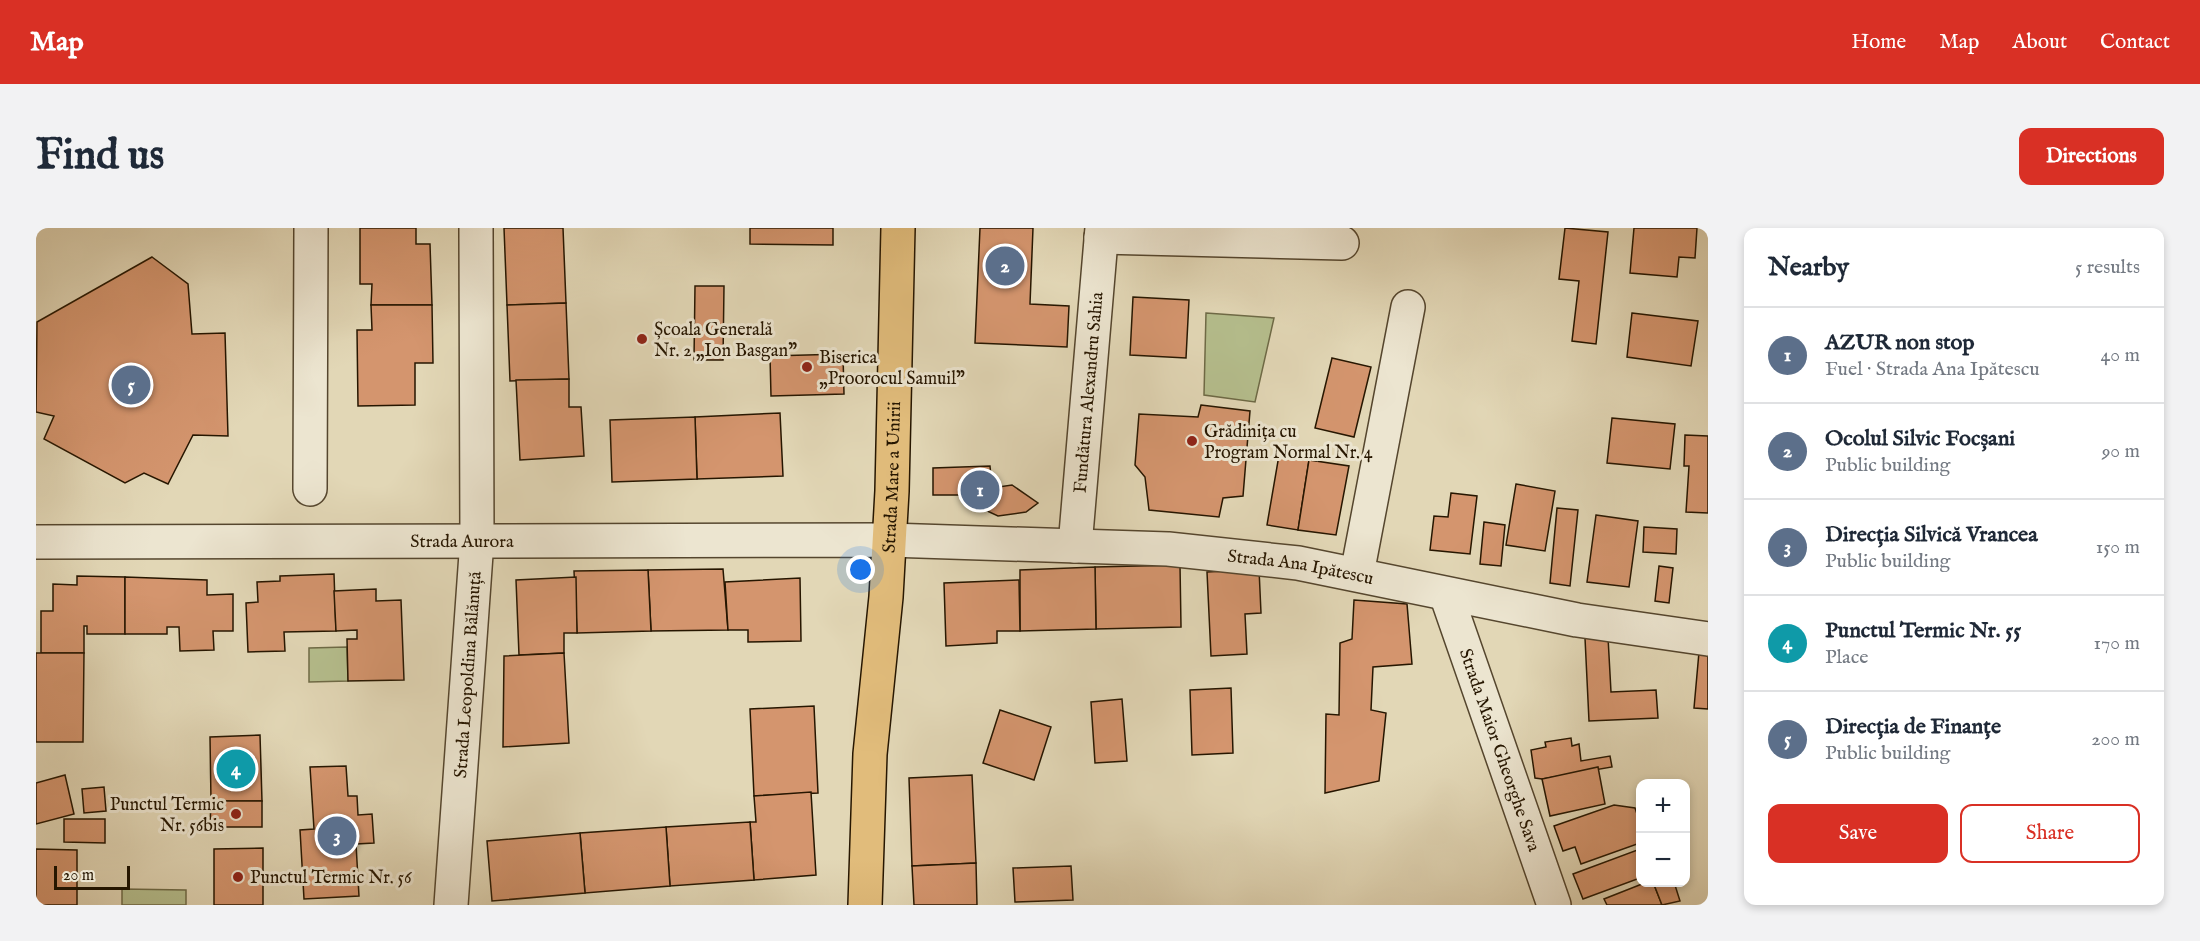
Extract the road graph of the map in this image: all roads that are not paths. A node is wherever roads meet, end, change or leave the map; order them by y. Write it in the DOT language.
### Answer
graph roads {
  1 [pos="311,228"];
  2 [pos="476,228"];
  3 [pos="898,228"];
  4 [pos="1101,232"];
  5 [pos="1342,243"];
  6 [pos="1408,308"];
  7 [pos="310,489"];
  8 [pos="477,540"];
  9 [pos="889,540"];
  10 [pos="36,542"];
  11 [pos="1075,546"];
  12 [pos="1357,574"];
  13 [pos="1446,594"];
  14 [pos="1708,639"];
  15 [pos="452,905"];
  16 [pos="865,905"];
  17 [pos="1554,905"];
  1 -- 7 [label="street"];
  2 -- 8 [label="street, Strada Leopoldina Bălănuță"];
  3 -- 9 [label="main road, Strada Mare a Unirii"];
  4 -- 5 [label="street, Fundătura Alexandru Sahia"];
  4 -- 11 [label="street, Fundătura Alexandru Sahia"];
  6 -- 12 [label="street"];
  8 -- 9 [label="street, Strada Aurora"];
  8 -- 10 [label="street, Strada Aurora"];
  8 -- 15 [label="street, Strada Leopoldina Bălănuță"];
  9 -- 11 [label="street, Strada Ana Ipătescu"];
  9 -- 16 [label="main road, Strada Mare a Unirii"];
  11 -- 12 [label="street, Strada Ana Ipătescu"];
  12 -- 13 [label="street, Strada Ana Ipătescu"];
  13 -- 14 [label="street, Strada Ana Ipătescu"];
  13 -- 17 [label="street, Strada Maior Gheorghe Sava"];
}
